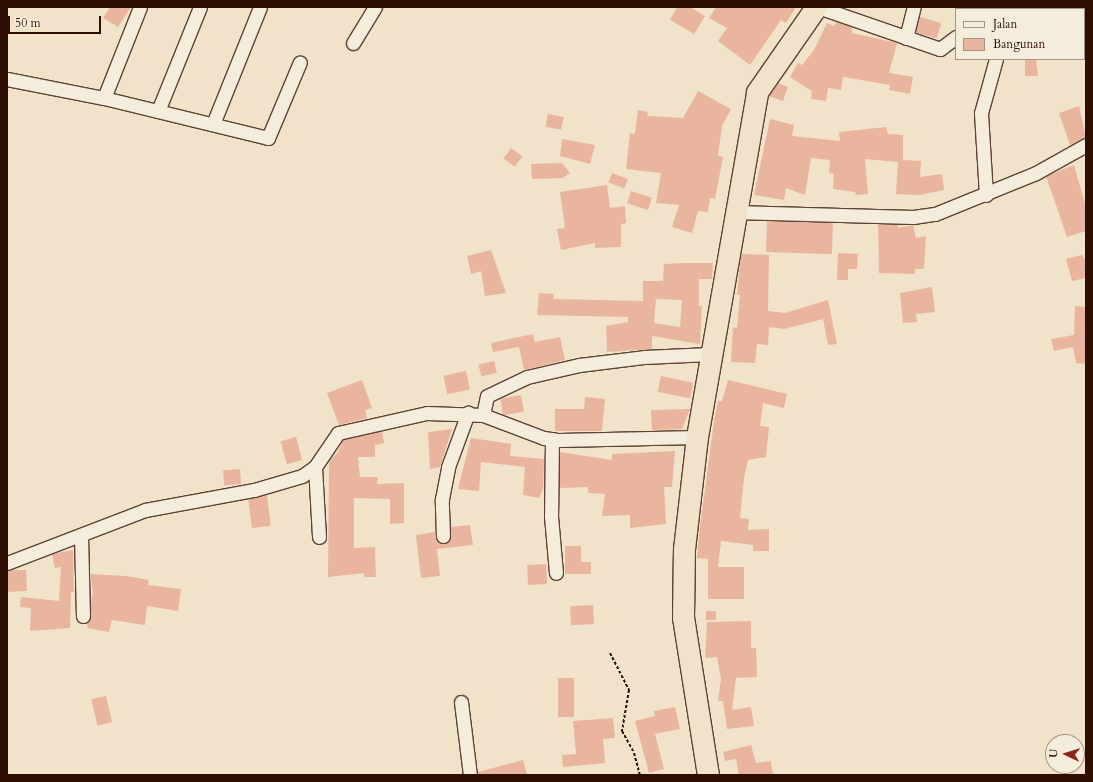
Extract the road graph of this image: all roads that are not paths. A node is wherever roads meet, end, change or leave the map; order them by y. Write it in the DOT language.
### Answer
graph roads {
  1 [pos="140,7"];
  2 [pos="200,7"];
  3 [pos="260,7"];
  4 [pos="375,7"];
  5 [pos="817,7"];
  6 [pos="914,7"];
  7 [pos="906,38"];
  8 [pos="955,38"];
  9 [pos="353,43"];
  10 [pos="996,60"];
  11 [pos="300,62"];
  12 [pos="7,79"];
  13 [pos="104,98"];
  14 [pos="158,111"];
  15 [pos="213,124"];
  16 [pos="1086,145"];
  17 [pos="986,195"];
  18 [pos="734,212"];
  19 [pos="710,354"];
  20 [pos="468,413"];
  21 [pos="483,415"];
  22 [pos="697,436"];
  23 [pos="552,439"];
  24 [pos="315,467"];
  25 [pos="81,535"];
  26 [pos="443,536"];
  27 [pos="319,537"];
  28 [pos="7,563"];
  29 [pos="556,573"];
  30 [pos="83,616"];
  31 [pos="461,702"];
  32 [pos="470,775"];
  33 [pos="707,775"];
  1 -- 13 [label="street"];
  2 -- 14 [label="street"];
  3 -- 15 [label="street"];
  4 -- 9 [label="street"];
  5 -- 7 [label="street"];
  5 -- 18 [label="highway"];
  6 -- 7 [label="street"];
  7 -- 8 [label="street"];
  10 -- 17 [label="street"];
  11 -- 15 [label="street"];
  12 -- 13 [label="street"];
  13 -- 14 [label="street"];
  14 -- 15 [label="street"];
  16 -- 17 [label="street"];
  17 -- 18 [label="street"];
  18 -- 19 [label="highway"];
  19 -- 21 [label="street"];
  19 -- 22 [label="highway"];
  20 -- 21 [label="street"];
  20 -- 24 [label="street"];
  20 -- 26 [label="street"];
  21 -- 23 [label="street"];
  22 -- 23 [label="street"];
  22 -- 33 [label="highway"];
  23 -- 29 [label="street"];
  24 -- 25 [label="street"];
  24 -- 27 [label="street"];
  25 -- 28 [label="street"];
  25 -- 30 [label="street"];
  31 -- 32 [label="street"];
}
